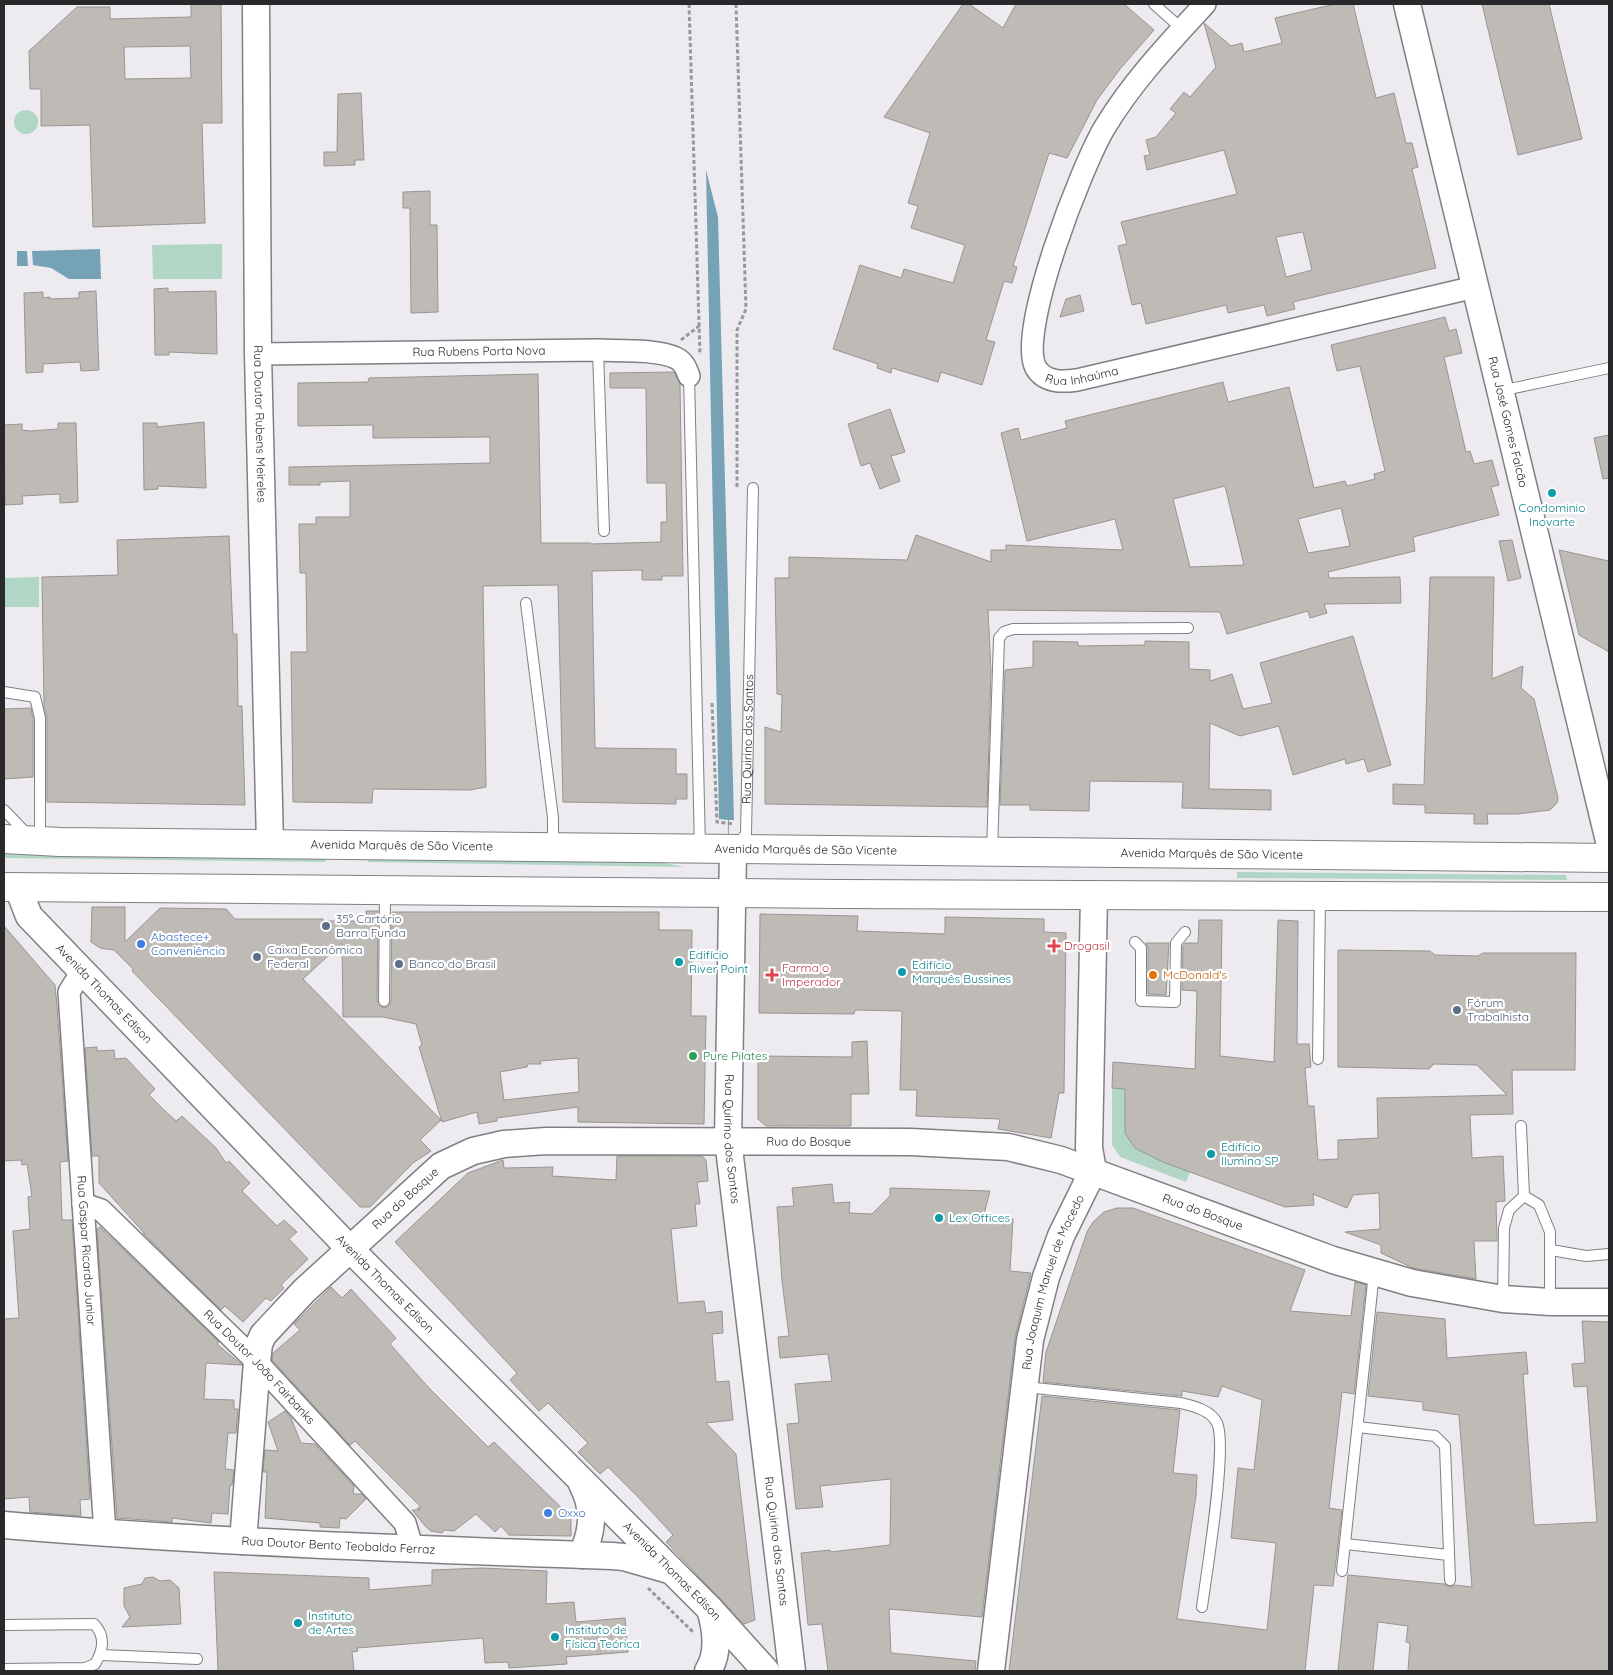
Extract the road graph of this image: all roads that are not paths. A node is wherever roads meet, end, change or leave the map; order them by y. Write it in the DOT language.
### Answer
graph roads {
  1 [pos="256,4"];
  2 [pos="1154,4"];
  3 [pos="1205,4"];
  4 [pos="1407,4"];
  5 [pos="1182,29"];
  6 [pos="1475,287"];
  7 [pos="598,350"];
  8 [pos="258,354"];
  9 [pos="1609,368"];
  10 [pos="689,376"];
  11 [pos="1500,391"];
  12 [pos="753,488"];
  13 [pos="604,531"];
  14 [pos="526,603"];
  15 [pos="1188,628"];
  16 [pos="4,692"];
  17 [pos="4,810"];
  18 [pos="4,839"];
  19 [pos="37,841"];
  20 [pos="1609,841"];
  21 [pos="270,844"];
  22 [pos="553,848"];
  23 [pos="700,849"];
  24 [pos="733,850"];
  25 [pos="992,852"];
  26 [pos="1609,858"];
  27 [pos="11,887"];
  28 [pos="385,890"];
  29 [pos="732,893"];
  30 [pos="1094,895"];
  31 [pos="1320,896"];
  32 [pos="1609,897"];
  33 [pos="1185,932"];
  34 [pos="1135,942"];
  35 [pos="82,971"];
  36 [pos="384,1001"];
  37 [pos="1318,1059"];
  38 [pos="1521,1126"];
  39 [pos="728,1140"];
  40 [pos="1093,1171"];
  41 [pos="1524,1196"];
  42 [pos="84,1204"];
  43 [pos="350,1249"];
  44 [pos="1550,1250"];
  45 [pos="1609,1254"];
  46 [pos="1374,1272"];
  47 [pos="1503,1299"];
  48 [pos="1550,1302"];
  49 [pos="1609,1302"];
  50 [pos="256,1362"];
  51 [pos="1024,1387"];
  52 [pos="1358,1427"];
  53 [pos="578,1477"];
  54 [pos="4,1525"];
  55 [pos="105,1534"];
  56 [pos="243,1540"];
  57 [pos="1345,1544"];
  58 [pos="413,1550"];
  59 [pos="582,1555"];
  60 [pos="1449,1556"];
  61 [pos="672,1571"];
  62 [pos="1342,1572"];
  63 [pos="1450,1580"];
  64 [pos="1202,1607"];
  65 [pos="710,1609"];
  66 [pos="4,1625"];
  67 [pos="101,1655"];
  68 [pos="197,1659"];
  69 [pos="4,1669"];
  70 [pos="708,1671"];
  71 [pos="766,1671"];
  72 [pos="792,1671"];
  73 [pos="991,1671"];
  1 -- 8 [label="street, Rua Doutor Rubens Meireles"];
  2 -- 5 [label="lane"];
  3 -- 5 [label="street, Rua Inhaúma"];
  4 -- 6 [label="street, Rua José Gomes Falcão"];
  5 -- 6 [label="street, Rua Inhaúma"];
  6 -- 11 [label="street, Rua José Gomes Falcão"];
  7 -- 8 [label="street, Rua Rubens Porta Nova"];
  7 -- 10 [label="street, Rua Rubens Porta Nova"];
  7 -- 13 [label="lane"];
  8 -- 21 [label="street, Rua Doutor Rubens Meireles"];
  9 -- 11 [label="lane"];
  10 -- 23 [label="lane"];
  11 -- 20 [label="street, Rua José Gomes Falcão"];
  12 -- 24 [label="lane, Rua Quirino dos Santos"];
  14 -- 22 [label="lane"];
  15 -- 25 [label="lane"];
  16 -- 19 [label="lane"];
  17 -- 19 [label="lane"];
  18 -- 19 [label="main road, Avenida Marquês de São Vicente"];
  19 -- 21 [label="main road, Avenida Marquês de São Vicente"];
  21 -- 22 [label="main road, Avenida Marquês de São Vicente"];
  22 -- 23 [label="main road, Avenida Marquês de São Vicente"];
  23 -- 24 [label="main road, Avenida Marquês de São Vicente"];
  24 -- 25 [label="main road, Avenida Marquês de São Vicente"];
  24 -- 29 [label="street, Rua Quirino dos Santos"];
  25 -- 26 [label="main road, Avenida Marquês de São Vicente"];
  27 -- 28 [label="main road"];
  27 -- 35 [label="street, Avenida Thomas Edison"];
  28 -- 29 [label="main road"];
  28 -- 36 [label="lane"];
  29 -- 30 [label="main road"];
  29 -- 39 [label="street, Rua Quirino dos Santos"];
  30 -- 31 [label="main road"];
  30 -- 40 [label="street"];
  31 -- 32 [label="main road"];
  31 -- 37 [label="lane"];
  33 -- 34 [label="lane"];
  35 -- 42 [label="street, Rua Gaspar Ricardo Junior"];
  35 -- 43 [label="street, Avenida Thomas Edison"];
  38 -- 41 [label="lane"];
  39 -- 40 [label="street, Rua do Bosque"];
  39 -- 43 [label="street, Rua do Bosque"];
  39 -- 72 [label="street, Rua Quirino dos Santos"];
  40 -- 46 [label="street, Rua do Bosque"];
  40 -- 51 [label="street, Rua Joaquim Manuel de Macedo"];
  41 -- 44 [label="lane"];
  41 -- 47 [label="lane"];
  42 -- 50 [label="street, Rua Doutor João Fairbanks"];
  42 -- 55 [label="street, Rua Gaspar Ricardo Junior"];
  43 -- 50 [label="street, Rua do Bosque"];
  43 -- 53 [label="street, Avenida Thomas Edison"];
  44 -- 45 [label="lane"];
  44 -- 48 [label="lane"];
  46 -- 47 [label="street, Rua do Bosque"];
  46 -- 52 [label="lane"];
  47 -- 48 [label="street, Rua do Bosque"];
  48 -- 49 [label="street, Rua do Bosque"];
  50 -- 56 [label="street, Rua do Bosque"];
  50 -- 58 [label="street, Rua Doutor João Fairbanks"];
  51 -- 64 [label="lane"];
  51 -- 73 [label="street, Rua Joaquim Manuel de Macedo"];
  52 -- 57 [label="lane"];
  52 -- 60 [label="lane"];
  53 -- 59 [label="street"];
  53 -- 61 [label="street, Avenida Thomas Edison"];
  54 -- 55 [label="street, Rua Doutor Bento Teobaldo Ferraz"];
  55 -- 56 [label="street, Rua Doutor Bento Teobaldo Ferraz"];
  56 -- 58 [label="street, Rua Doutor Bento Teobaldo Ferraz"];
  57 -- 60 [label="lane"];
  57 -- 62 [label="lane"];
  58 -- 59 [label="street, Rua Doutor Bento Teobaldo Ferraz"];
  59 -- 61 [label="street, Rua Doutor Bento Teobaldo Ferraz"];
  60 -- 63 [label="lane"];
  61 -- 65 [label="street, Avenida Thomas Edison"];
  65 -- 70 [label="street"];
  65 -- 71 [label="street, Avenida Thomas Edison"];
  66 -- 67 [label="lane"];
  67 -- 68 [label="lane"];
  67 -- 69 [label="lane"];
}
